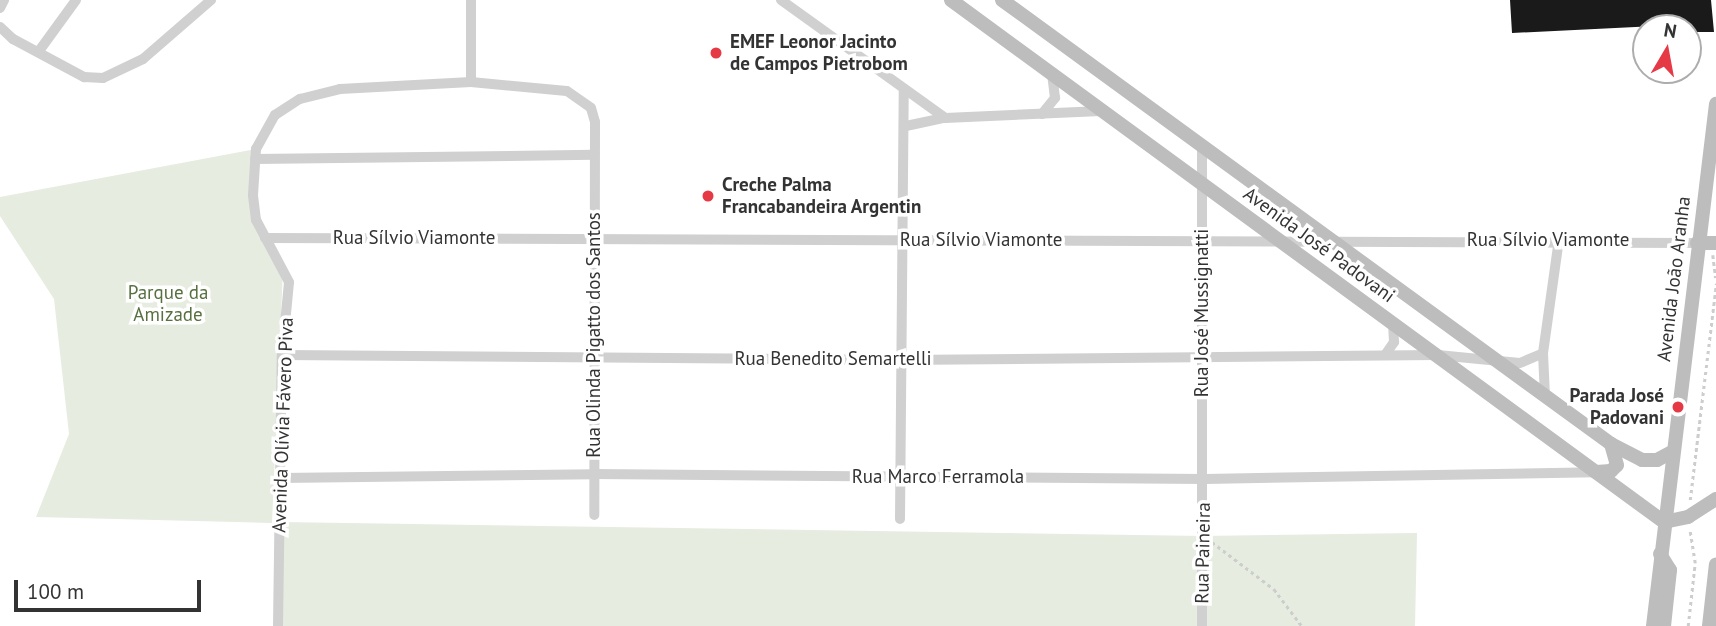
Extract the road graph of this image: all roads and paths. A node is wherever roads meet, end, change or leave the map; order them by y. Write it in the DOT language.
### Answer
graph roads {
  1 [pos="4,0"];
  2 [pos="76,0"];
  3 [pos="211,0"];
  4 [pos="471,0"];
  5 [pos="781,0"];
  6 [pos="951,0"];
  7 [pos="1003,0"];
  8 [pos="0,8"];
  9 [pos="0,27"];
  10 [pos="39,51"];
  11 [pos="1052,75"];
  12 [pos="471,82"];
  13 [pos="904,91"];
  14 [pos="1716,104"];
  15 [pos="1101,111"];
  16 [pos="1041,114"];
  17 [pos="946,118"];
  18 [pos="906,126"];
  19 [pos="1202,147"];
  20 [pos="255,154"];
  21 [pos="594,155"];
  22 [pos="1203,186"];
  23 [pos="265,238"];
  24 [pos="594,238"];
  25 [pos="1200,239"];
  26 [pos="1278,239"];
  27 [pos="1559,239"];
  28 [pos="901,240"];
  29 [pos="1332,240"];
  30 [pos="1697,243"];
  31 [pos="1716,243"];
  32 [pos="1716,284"];
  33 [pos="1394,323"];
  34 [pos="1543,353"];
  35 [pos="282,355"];
  36 [pos="1385,355"];
  37 [pos="1438,355"];
  38 [pos="1200,357"];
  39 [pos="594,359"];
  40 [pos="1496,359"];
  41 [pos="900,360"];
  42 [pos="1545,396"];
  43 [pos="1611,444"];
  44 [pos="1672,452"];
  45 [pos="1596,472"];
  46 [pos="594,474"];
  47 [pos="900,477"];
  48 [pos="280,478"];
  49 [pos="1205,479"];
  50 [pos="1716,499"];
  51 [pos="594,515"];
  52 [pos="1688,517"];
  53 [pos="900,519"];
  54 [pos="1664,522"];
  55 [pos="1203,536"];
  56 [pos="1660,554"];
  57 [pos="1716,564"];
  58 [pos="1714,603"];
  59 [pos="278,626"];
  60 [pos="1202,626"];
  61 [pos="1302,626"];
  62 [pos="1653,626"];
  63 [pos="1664,626"];
  64 [pos="1688,626"];
  65 [pos="1709,626"];
  1 -- 8 [label="street"];
  2 -- 10 [label="street"];
  3 -- 10 [label="street"];
  4 -- 12 [label="street"];
  5 -- 13 [label="street"];
  6 -- 11 [label="street, Avenida José Padovani"];
  7 -- 19 [label="street, Avenida José Padovani"];
  9 -- 10 [label="street"];
  11 -- 15 [label="street, Avenida José Padovani"];
  11 -- 16 [label="street"];
  12 -- 20 [label="street, Rua Olinda Pigatto dos Santos"];
  12 -- 21 [label="street, Rua Olinda Pigatto dos Santos"];
  13 -- 17 [label="street"];
  13 -- 18 [label="street"];
  14 -- 30 [label="street, Avenida João Aranha"];
  15 -- 16 [label="street"];
  15 -- 22 [label="street, Avenida José Padovani"];
  16 -- 17 [label="street"];
  17 -- 18 [label="street"];
  18 -- 28 [label="street"];
  19 -- 22 [label="street, Rua José Mussignatti"];
  19 -- 29 [label="street, Avenida José Padovani"];
  20 -- 21 [label="street"];
  20 -- 23 [label="street, Avenida Olívia Fávero Piva"];
  21 -- 24 [label="street, Rua Olinda Pigatto dos Santos"];
  22 -- 25 [label="street, Rua José Mussignatti"];
  22 -- 26 [label="street, Avenida José Padovani"];
  23 -- 24 [label="street, Rua Sílvio Viamonte"];
  23 -- 35 [label="street, Avenida Olívia Fávero Piva"];
  24 -- 28 [label="street, Rua Sílvio Viamonte"];
  24 -- 39 [label="street, Rua Olinda Pigatto dos Santos"];
  25 -- 26 [label="street, Rua Sílvio Viamonte"];
  25 -- 28 [label="street, Rua Sílvio Viamonte"];
  25 -- 38 [label="street, Rua José Mussignatti"];
  26 -- 29 [label="street, Rua Sílvio Viamonte"];
  26 -- 33 [label="street, Avenida José Padovani"];
  27 -- 29 [label="street, Rua Sílvio Viamonte"];
  27 -- 30 [label="street, Rua Sílvio Viamonte"];
  27 -- 34 [label="street"];
  28 -- 41 [label="street"];
  29 -- 40 [label="street, Avenida José Padovani"];
  30 -- 31 [label="street"];
  30 -- 44 [label="street, Avenida João Aranha"];
  32 -- 52 [label="path"];
  33 -- 36 [label="street"];
  33 -- 37 [label="street, Avenida José Padovani"];
  34 -- 40 [label="street, Rua Benedito Semartelli"];
  34 -- 42 [label="street"];
  35 -- 39 [label="street, Rua Benedito Semartelli"];
  35 -- 48 [label="street, Avenida Olívia Fávero Piva"];
  36 -- 37 [label="street, Rua Benedito Semartelli"];
  36 -- 38 [label="street, Rua Benedito Semartelli"];
  37 -- 40 [label="street, Rua Benedito Semartelli"];
  37 -- 45 [label="street, Avenida José Padovani"];
  38 -- 41 [label="street, Rua Benedito Semartelli"];
  38 -- 49 [label="street, Rua José Mussignatti"];
  39 -- 41 [label="street, Rua Benedito Semartelli"];
  39 -- 46 [label="street, Rua Olinda Pigatto dos Santos"];
  40 -- 42 [label="street, Avenida José Padovani"];
  41 -- 47 [label="street"];
  42 -- 43 [label="street, Avenida José Padovani"];
  43 -- 44 [label="street, Avenida José Padovani"];
  43 -- 45 [label="street"];
  44 -- 54 [label="street, Avenida João Aranha"];
  45 -- 49 [label="street, Rua Marco Ferramola"];
  45 -- 54 [label="street, Avenida José Padovani"];
  46 -- 47 [label="street, Rua Marco Ferramola"];
  46 -- 48 [label="street, Rua Marco Ferramola"];
  46 -- 51 [label="street, Rua Olinda Pigatto dos Santos"];
  47 -- 49 [label="street, Rua Marco Ferramola"];
  47 -- 53 [label="street"];
  48 -- 59 [label="street, Avenida Olívia Fávero Piva"];
  49 -- 55 [label="street, Rua Paineira"];
  50 -- 52 [label="street"];
  52 -- 54 [label="street"];
  52 -- 64 [label="path"];
  54 -- 56 [label="street, Avenida João Aranha"];
  55 -- 60 [label="street, Rua Paineira"];
  55 -- 61 [label="path"];
  56 -- 62 [label="street, Avenida João Aranha"];
  56 -- 63 [label="street"];
  57 -- 58 [label="street"];
  58 -- 65 [label="street"];
}
